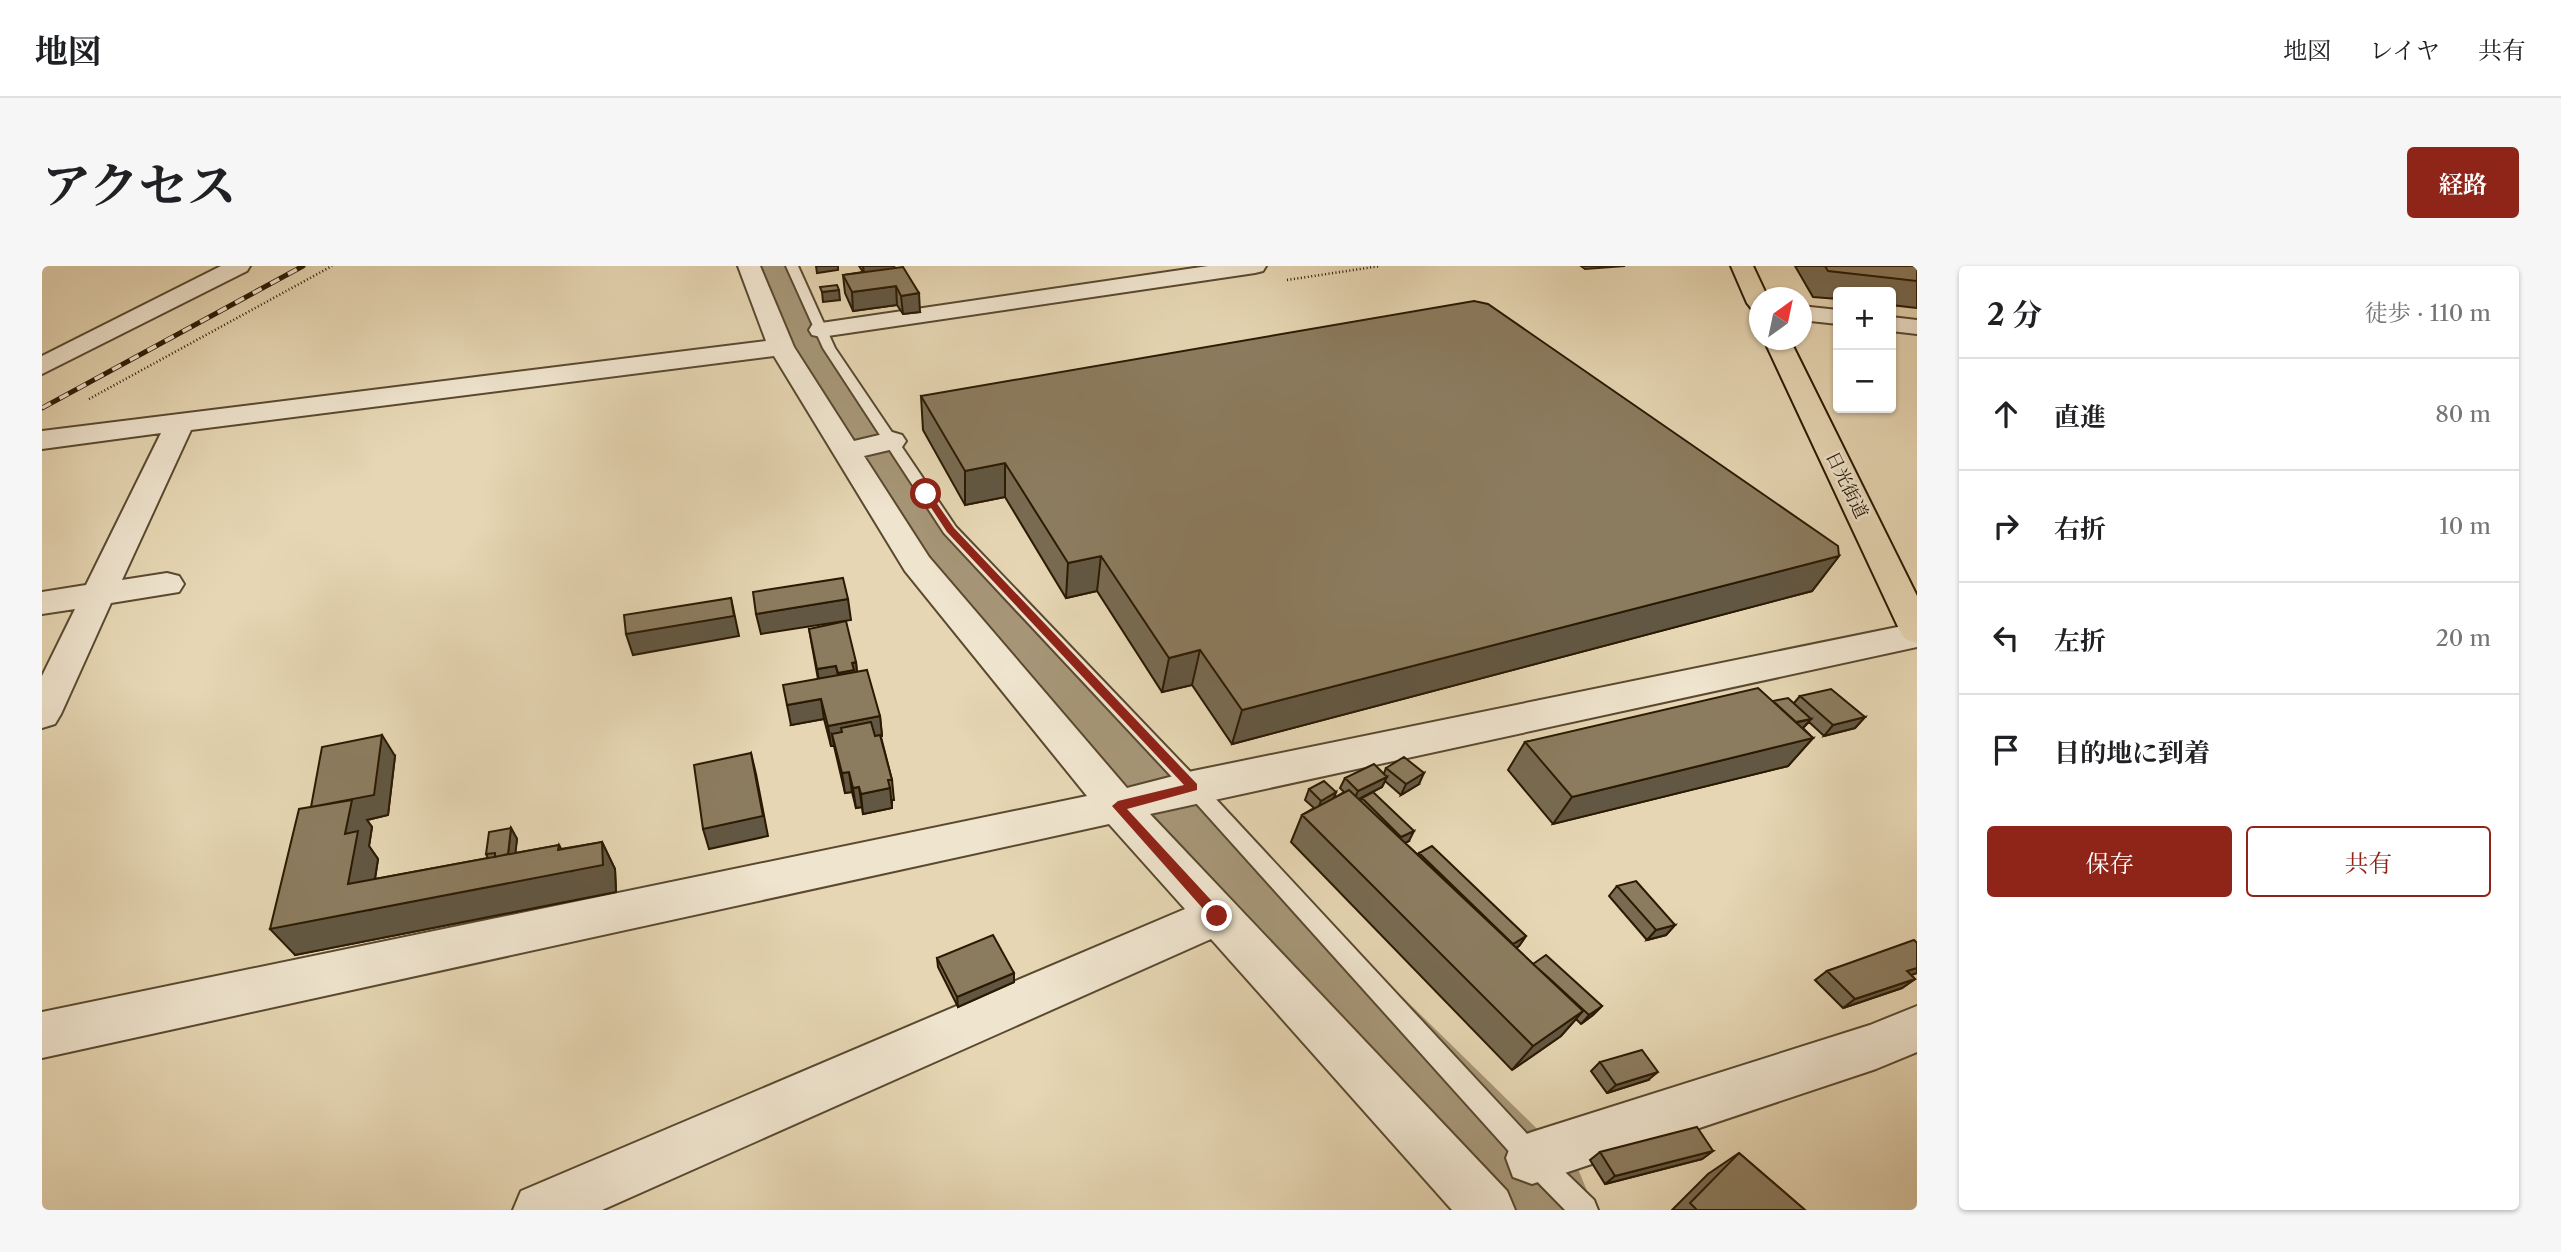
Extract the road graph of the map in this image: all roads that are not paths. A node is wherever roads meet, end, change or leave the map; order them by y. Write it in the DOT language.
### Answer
graph roads {
  1 [pos="239,266"];
  2 [pos="749,266"];
  3 [pos="792,266"];
  4 [pos="1255,266"];
  5 [pos="1742,266"];
  6 [pos="1752,287"];
  7 [pos="1812,314"];
  8 [pos="1833,316"];
  9 [pos="1896,325"];
  10 [pos="1917,327"];
  11 [pos="821,330"];
  12 [pos="781,347"];
  13 [pos="1782,350"];
  14 [pos="42,366"];
  15 [pos="180,423"];
  16 [pos="42,440"];
  17 [pos="892,441"];
  18 [pos="846,451"];
  19 [pos="167,584"];
  20 [pos="99,594"];
  21 [pos="42,603"];
  22 [pos="1916,626"];
  23 [pos="42,714"];
  24 [pos="1193,787"];
  25 [pos="1118,806"];
  26 [pos="1217,916"];
  27 [pos="1917,1028"];
  28 [pos="42,1035"];
  29 [pos="1532,1158"];
  30 [pos="540,1210"];
  31 [pos="1488,1210"];
  32 [pos="1584,1210"];
  1 -- 14 [label="street"];
  2 -- 12 [label="street"];
  3 -- 11 [label="lane"];
  4 -- 11 [label="street"];
  5 -- 6 [label="highway"];
  7 -- 8 [label="street"];
  9 -- 10 [label="street"];
  11 -- 17 [label="lane"];
  12 -- 15 [label="street"];
  12 -- 18 [label="street"];
  13 -- 22 [label="highway, 日光街道"];
  15 -- 16 [label="street"];
  15 -- 20 [label="street"];
  17 -- 18 [label="street"];
  17 -- 24 [label="lane"];
  18 -- 25 [label="street"];
  19 -- 20 [label="street"];
  20 -- 21 [label="street"];
  20 -- 23 [label="street"];
  22 -- 24 [label="street"];
  24 -- 25 [label="street"];
  24 -- 29 [label="lane"];
  25 -- 26 [label="street"];
  25 -- 28 [label="street"];
  26 -- 30 [label="street"];
  26 -- 31 [label="street"];
  27 -- 29 [label="street"];
  29 -- 32 [label="lane"];
}
